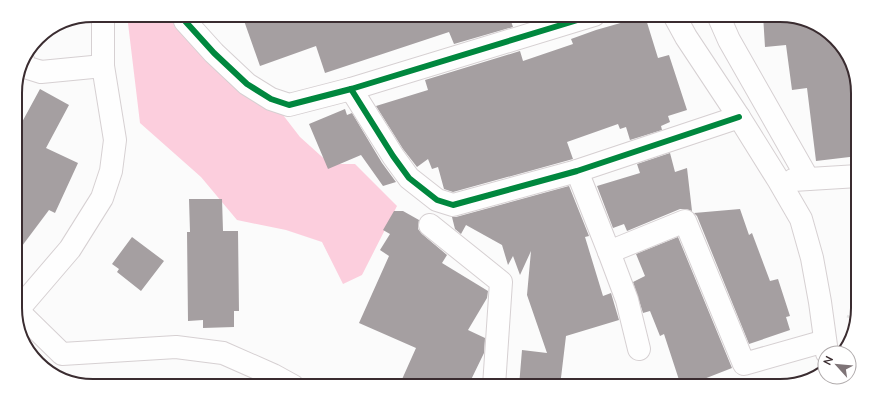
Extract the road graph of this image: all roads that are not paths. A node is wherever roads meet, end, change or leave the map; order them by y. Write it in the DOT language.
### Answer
graph roads {
  1 [pos="103,22"];
  2 [pos="186,22"];
  3 [pos="571,22"];
  4 [pos="678,22"];
  5 [pos="721,22"];
  6 [pos="104,66"];
  7 [pos="27,68"];
  8 [pos="352,89"];
  9 [pos="739,117"];
  10 [pos="577,171"];
  11 [pos="851,176"];
  12 [pos="808,179"];
  13 [pos="779,181"];
  14 [pos="430,225"];
  15 [pos="609,252"];
  16 [pos="22,306"];
  17 [pos="23,318"];
  18 [pos="826,345"];
  19 [pos="638,349"];
  20 [pos="817,349"];
  21 [pos="281,379"];
  22 [pos="494,379"];
  1 -- 6 [label="street"];
  2 -- 8 [label="street"];
  3 -- 8 [label="street"];
  4 -- 9 [label="street"];
  5 -- 12 [label="street"];
  6 -- 7 [label="street"];
  6 -- 16 [label="street"];
  8 -- 10 [label="street"];
  9 -- 10 [label="street"];
  9 -- 13 [label="street"];
  10 -- 15 [label="street"];
  11 -- 12 [label="street"];
  12 -- 13 [label="street"];
  13 -- 18 [label="street"];
  14 -- 22 [label="street"];
  15 -- 19 [label="street"];
  15 -- 20 [label="street"];
  17 -- 21 [label="street"];
}
